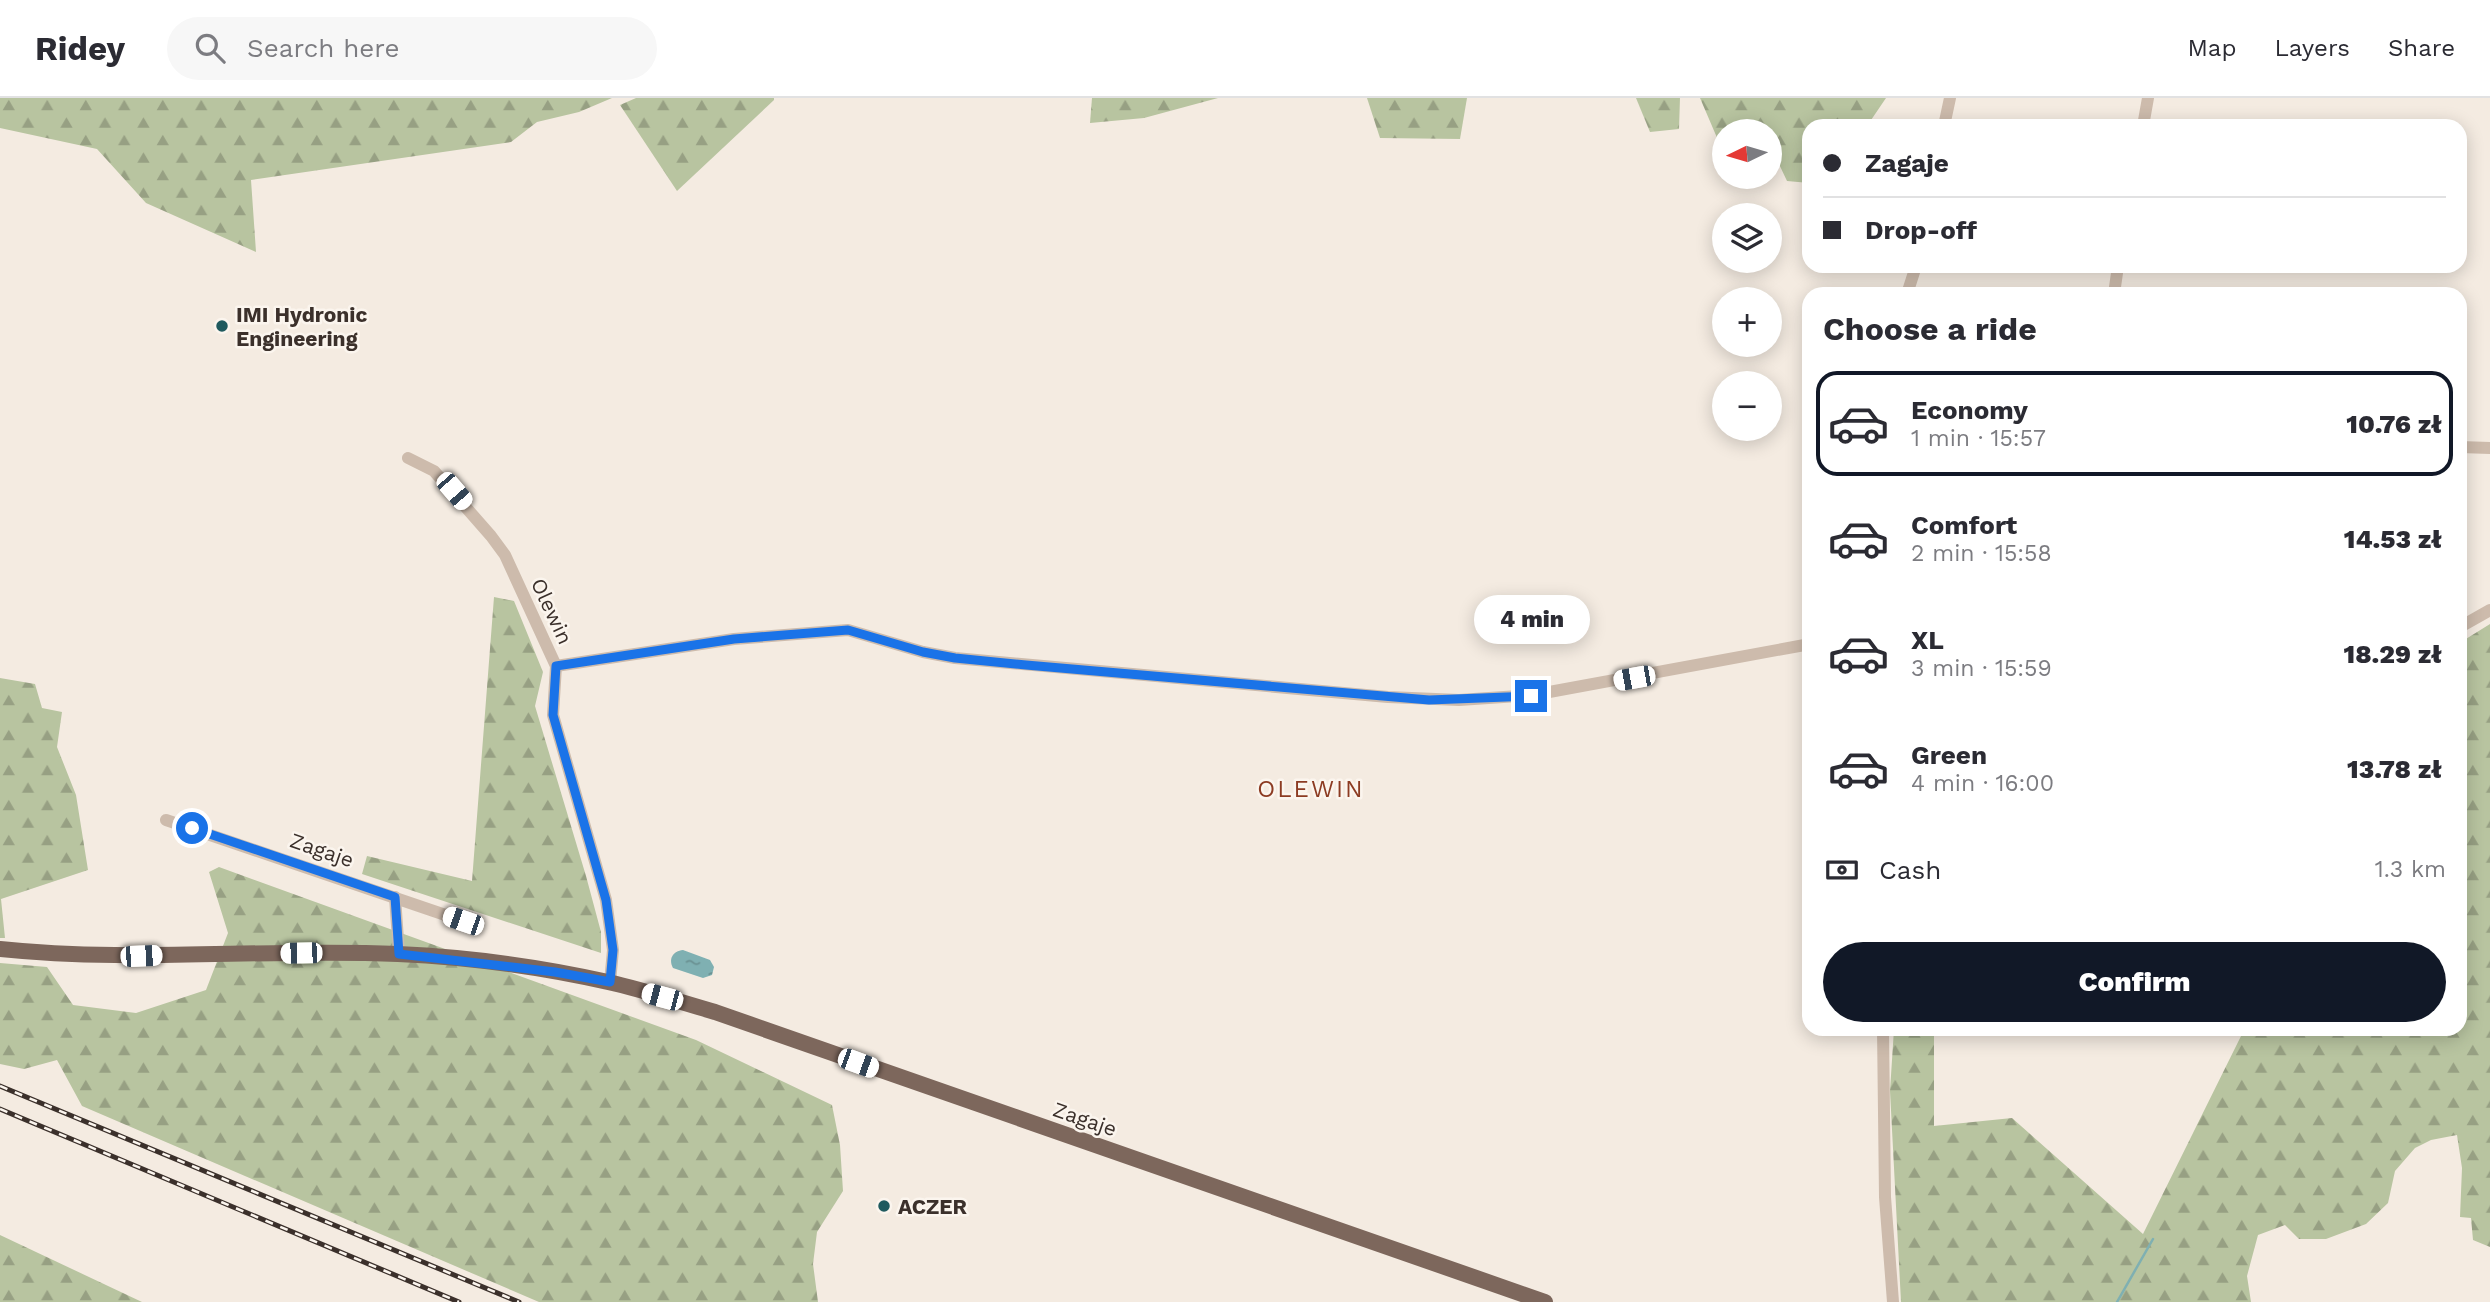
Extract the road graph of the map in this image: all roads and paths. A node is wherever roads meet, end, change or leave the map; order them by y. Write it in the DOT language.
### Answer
graph roads {
  1 [pos="1950,98"];
  2 [pos="2148,98"];
  3 [pos="1946,119"];
  4 [pos="2144,119"];
  5 [pos="2467,447"];
  6 [pos="2490,448"];
  7 [pos="408,458"];
  8 [pos="2490,610"];
  9 [pos="2467,622"];
  10 [pos="1802,645"];
  11 [pos="556,666"];
  12 [pos="166,820"];
  13 [pos="395,897"];
  14 [pos="463,921"];
  15 [pos="0,949"];
  16 [pos="399,954"];
  17 [pos="610,982"];
  18 [pos="1883,1036"];
  19 [pos="1545,1302"];
  20 [pos="1893,1302"];
  1 -- 3 [label="street"];
  2 -- 4 [label="street"];
  5 -- 6 [label="street"];
  7 -- 11 [label="street, Olewin"];
  8 -- 9 [label="street"];
  10 -- 11 [label="street"];
  11 -- 17 [label="street, Olewin"];
  12 -- 13 [label="street, Zagaje"];
  13 -- 14 [label="street, Zagaje"];
  13 -- 16 [label="street"];
  15 -- 16 [label="main road, Zagaje"];
  16 -- 17 [label="main road, Zagaje"];
  17 -- 19 [label="main road, Zagaje"];
  18 -- 20 [label="street"];
}
